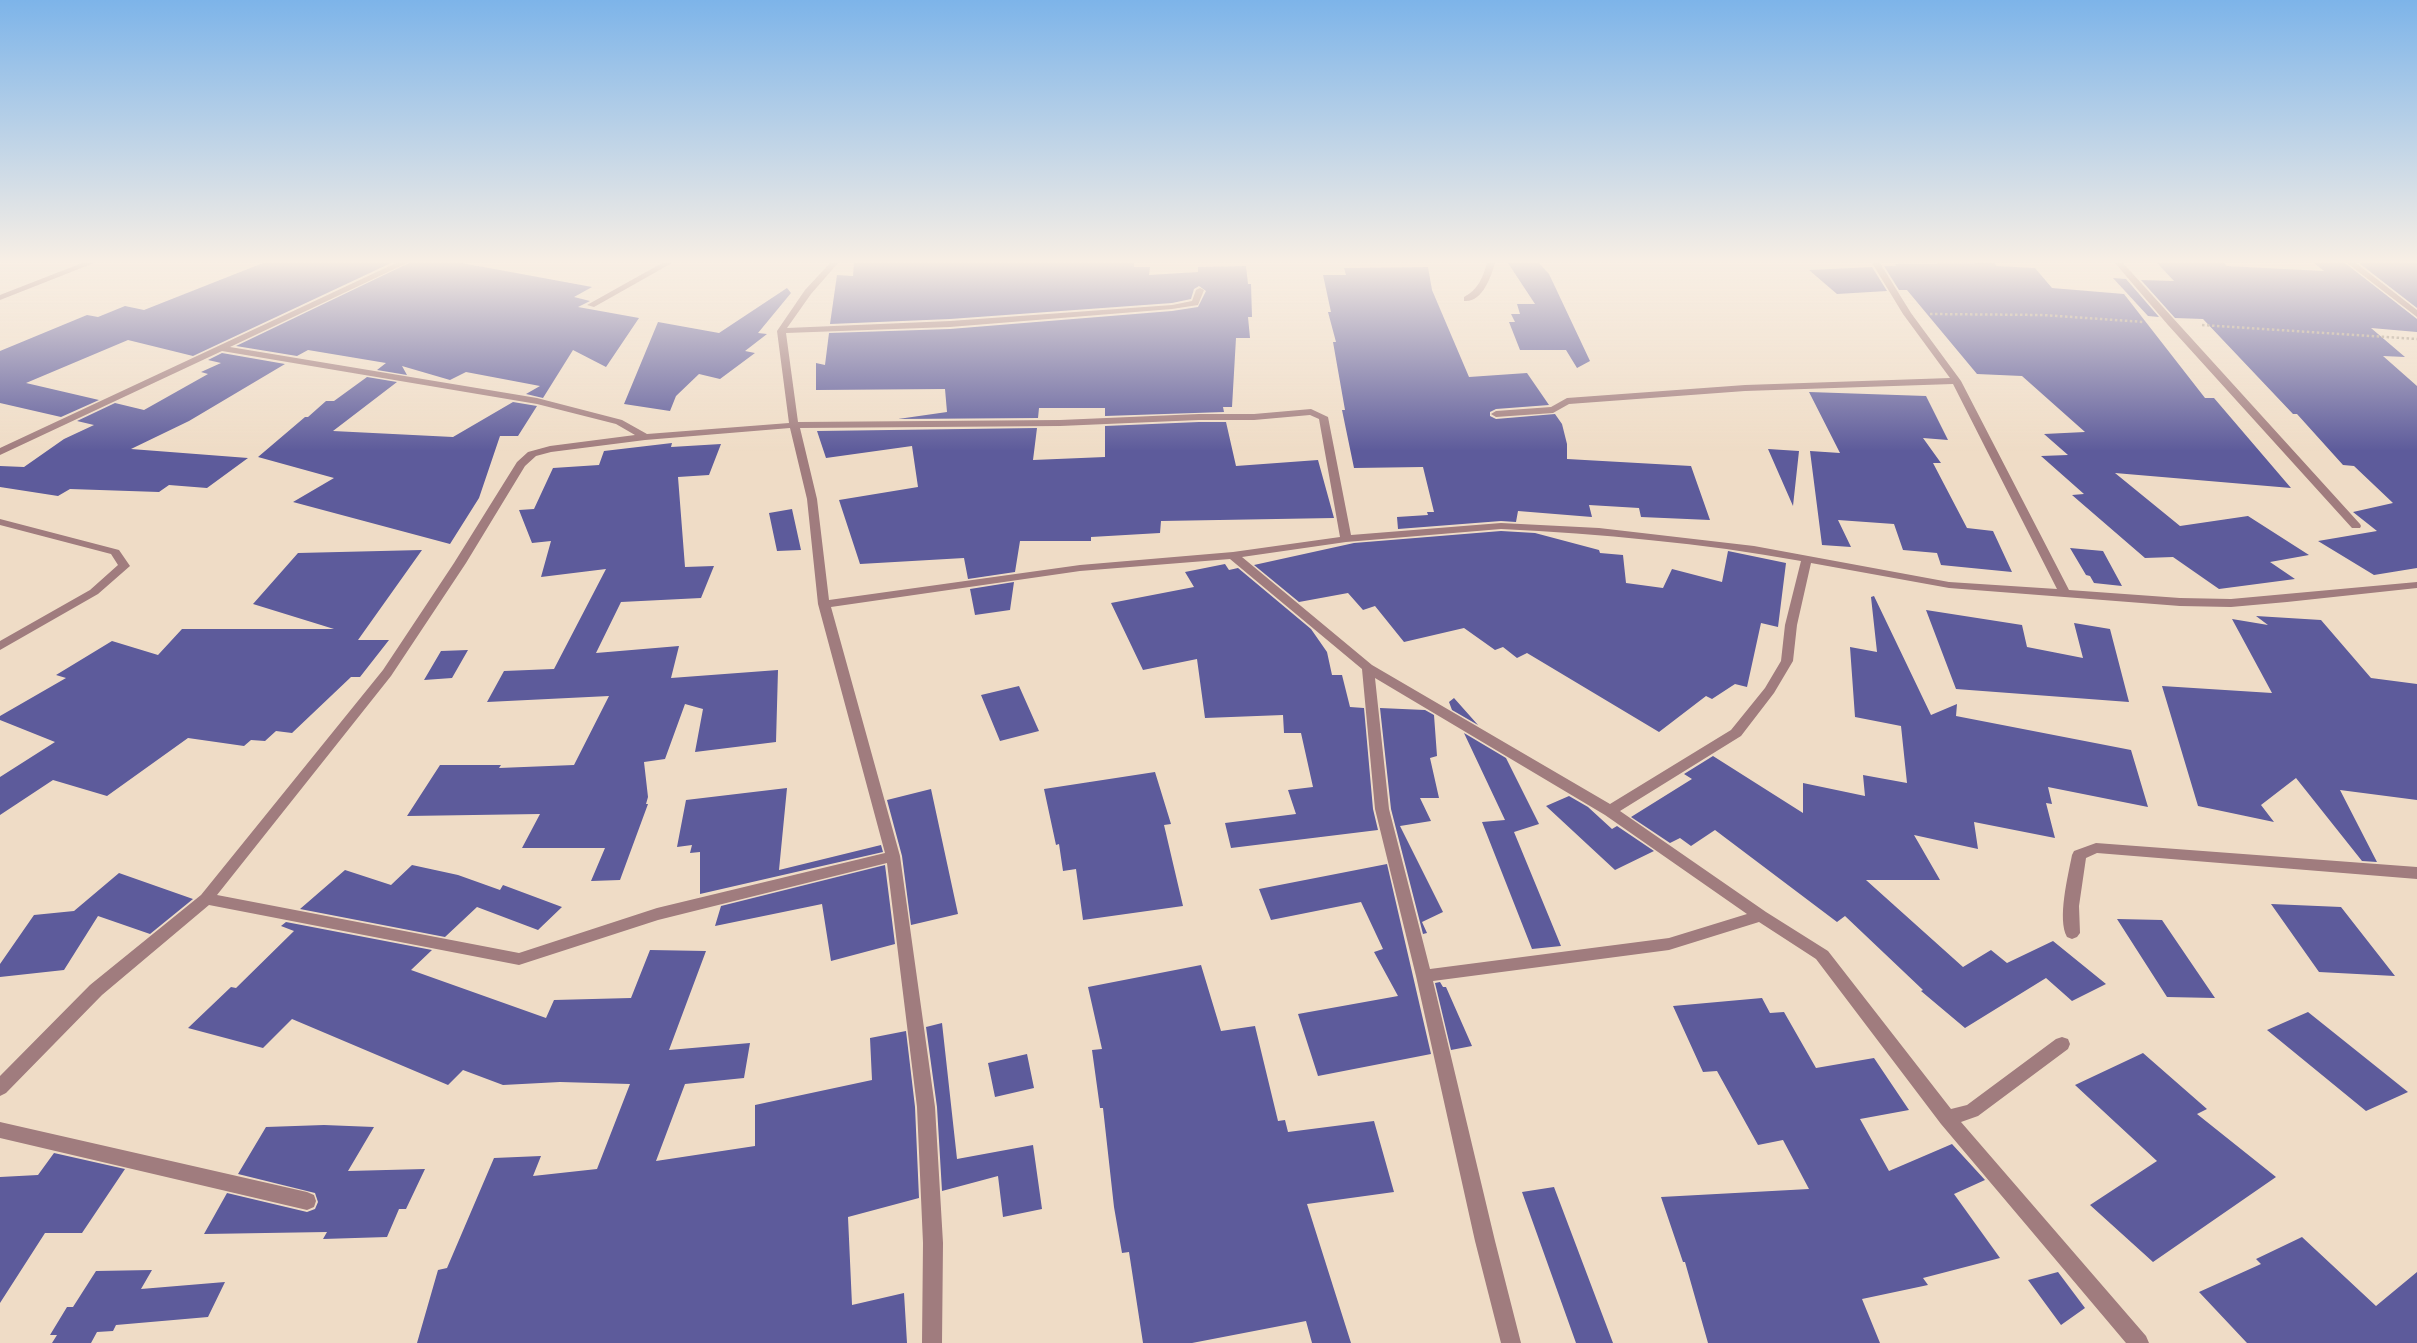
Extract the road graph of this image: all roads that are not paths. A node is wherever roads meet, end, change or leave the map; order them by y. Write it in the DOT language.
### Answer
graph roads {
  1 [pos="272,326"];
  2 [pos="785,326"];
  3 [pos="910,326"];
  4 [pos="1916,326"];
  5 [pos="2172,326"];
  6 [pos="781,331"];
  7 [pos="223,349"];
  8 [pos="1956,381"];
  9 [pos="1496,414"];
  10 [pos="794,424"];
  11 [pos="645,437"];
  12 [pos="0,452"];
  13 [pos="0,522"];
  14 [pos="2356,526"];
  15 [pos="1346,539"];
  16 [pos="1233,555"];
  17 [pos="1807,558"];
  18 [pos="2417,585"];
  19 [pos="2065,594"];
  20 [pos="824,604"];
  21 [pos="0,646"];
  22 [pos="1368,668"];
  23 [pos="1610,811"];
  24 [pos="893,856"];
  25 [pos="2417,873"];
  26 [pos="206,898"];
  27 [pos="1761,916"];
  28 [pos="2072,933"];
  29 [pos="1424,976"];
  30 [pos="2062,1044"];
  31 [pos="0,1088"];
  32 [pos="1948,1118"];
  33 [pos="0,1130"];
  34 [pos="307,1201"];
  35 [pos="932,1343"];
  36 [pos="1511,1343"];
  37 [pos="2139,1343"];
  1 -- 7 [label="street"];
  2 -- 6 [label="street"];
  3 -- 6 [label="street"];
  4 -- 8 [label="street"];
  5 -- 14 [label="street"];
  6 -- 10 [label="street"];
  7 -- 11 [label="street"];
  7 -- 12 [label="street"];
  8 -- 9 [label="street"];
  8 -- 19 [label="street"];
  10 -- 11 [label="street"];
  10 -- 15 [label="street"];
  10 -- 20 [label="street"];
  11 -- 26 [label="street"];
  13 -- 21 [label="street"];
  15 -- 16 [label="street"];
  15 -- 17 [label="street"];
  16 -- 20 [label="street"];
  16 -- 22 [label="street"];
  17 -- 19 [label="street"];
  17 -- 23 [label="street"];
  18 -- 19 [label="street"];
  20 -- 24 [label="street"];
  22 -- 23 [label="street"];
  22 -- 29 [label="street"];
  23 -- 27 [label="street"];
  24 -- 26 [label="street"];
  24 -- 35 [label="street"];
  25 -- 28 [label="street"];
  26 -- 31 [label="street"];
  27 -- 29 [label="street"];
  27 -- 32 [label="street"];
  29 -- 36 [label="street"];
  30 -- 32 [label="street"];
  32 -- 37 [label="street"];
  33 -- 34 [label="street"];
}
